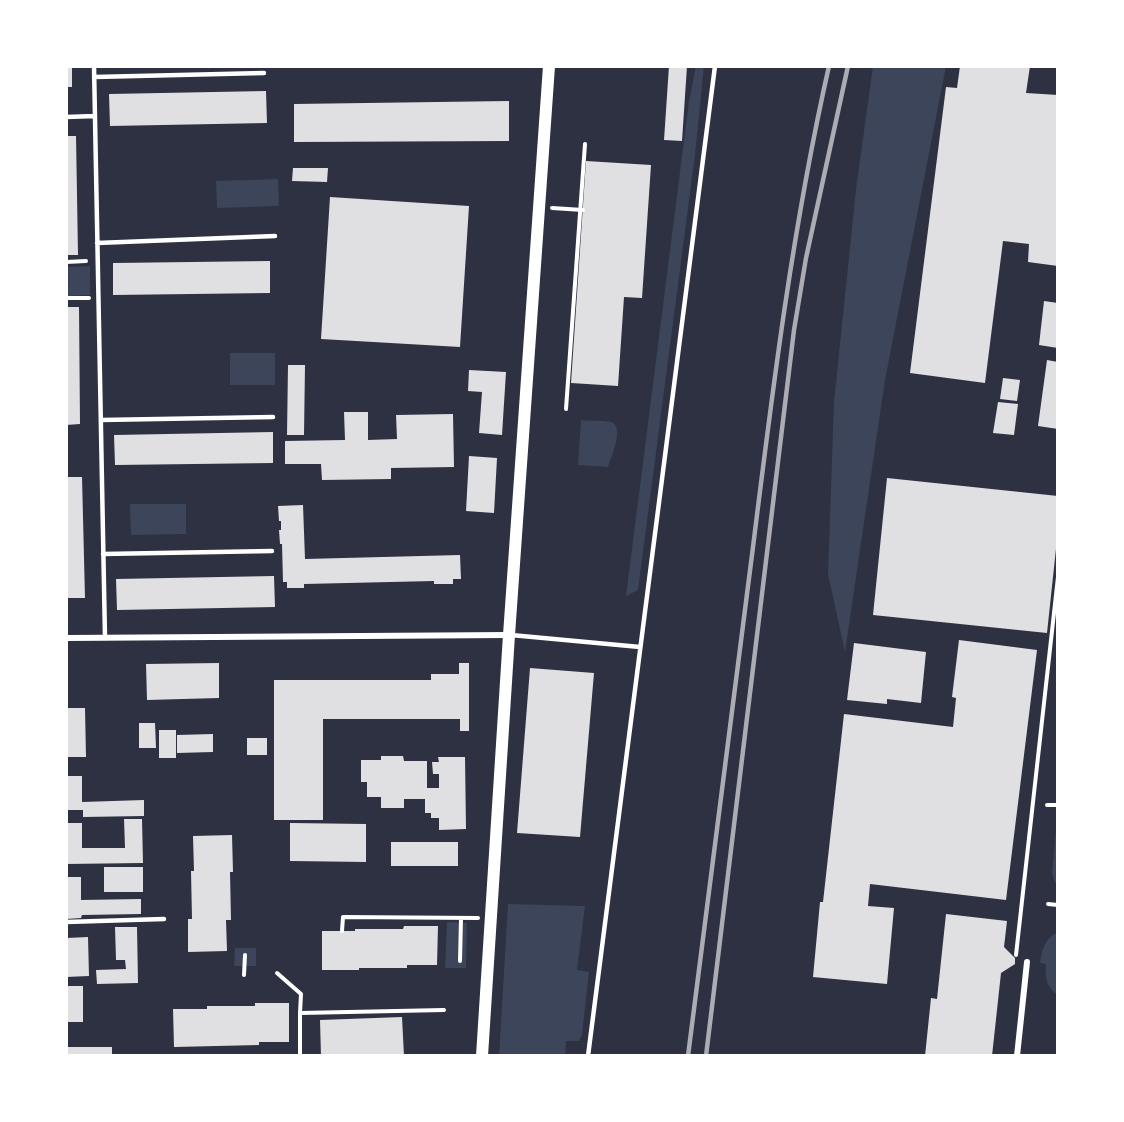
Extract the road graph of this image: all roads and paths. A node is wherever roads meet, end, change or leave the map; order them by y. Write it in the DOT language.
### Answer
graph roads {
  1 [pos="94,66"];
  2 [pos="549,66"];
  3 [pos="715,66"];
  4 [pos="264,73"];
  5 [pos="94,77"];
  6 [pos="95,116"];
  7 [pos="66,117"];
  8 [pos="585,144"];
  9 [pos="539,208"];
  10 [pos="582,210"];
  11 [pos="275,236"];
  12 [pos="97,243"];
  13 [pos="97,261"];
  14 [pos="66,262"];
  15 [pos="98,297"];
  16 [pos="66,298"];
  17 [pos="566,409"];
  18 [pos="273,417"];
  19 [pos="101,420"];
  20 [pos="272,551"];
  21 [pos="103,554"];
  22 [pos="1058,578"];
  23 [pos="508,635"];
  24 [pos="66,638"];
  25 [pos="105,638"];
  26 [pos="640,647"];
  27 [pos="1047,804"];
  28 [pos="1058,806"];
  29 [pos="1048,904"];
  30 [pos="1058,905"];
  31 [pos="461,918"];
  32 [pos="164,919"];
  33 [pos="491,919"];
  34 [pos="66,922"];
  35 [pos="342,931"];
  36 [pos="245,956"];
  37 [pos="1016,956"];
  38 [pos="460,962"];
  39 [pos="1028,962"];
  40 [pos="277,973"];
  41 [pos="244,975"];
  42 [pos="444,1010"];
  43 [pos="300,1013"];
  44 [pos="300,1056"];
  45 [pos="482,1056"];
  46 [pos="588,1056"];
  47 [pos="1017,1056"];
  1 -- 5 [label="lane"];
  2 -- 9 [label="main road"];
  3 -- 26 [label="lane"];
  4 -- 5 [label="lane"];
  5 -- 6 [label="lane"];
  6 -- 7 [label="lane"];
  6 -- 12 [label="lane"];
  8 -- 10 [label="path"];
  9 -- 10 [label="path"];
  9 -- 23 [label="main road"];
  10 -- 17 [label="path"];
  11 -- 12 [label="lane"];
  12 -- 13 [label="lane"];
  13 -- 14 [label="path"];
  13 -- 15 [label="lane"];
  15 -- 16 [label="path"];
  15 -- 19 [label="lane"];
  18 -- 19 [label="lane"];
  19 -- 21 [label="lane"];
  20 -- 21 [label="lane"];
  21 -- 25 [label="lane"];
  22 -- 37 [label="path"];
  23 -- 25 [label="street"];
  23 -- 26 [label="lane"];
  23 -- 33 [label="main road"];
  24 -- 25 [label="street"];
  26 -- 46 [label="lane"];
  27 -- 28 [label="path"];
  29 -- 30 [label="path"];
  31 -- 33 [label="path"];
  31 -- 35 [label="path"];
  31 -- 38 [label="path"];
  32 -- 34 [label="lane"];
  33 -- 45 [label="main road"];
  36 -- 41 [label="path"];
  39 -- 47 [label="street"];
  40 -- 43 [label="path"];
  42 -- 43 [label="path"];
  43 -- 44 [label="path"];
}
